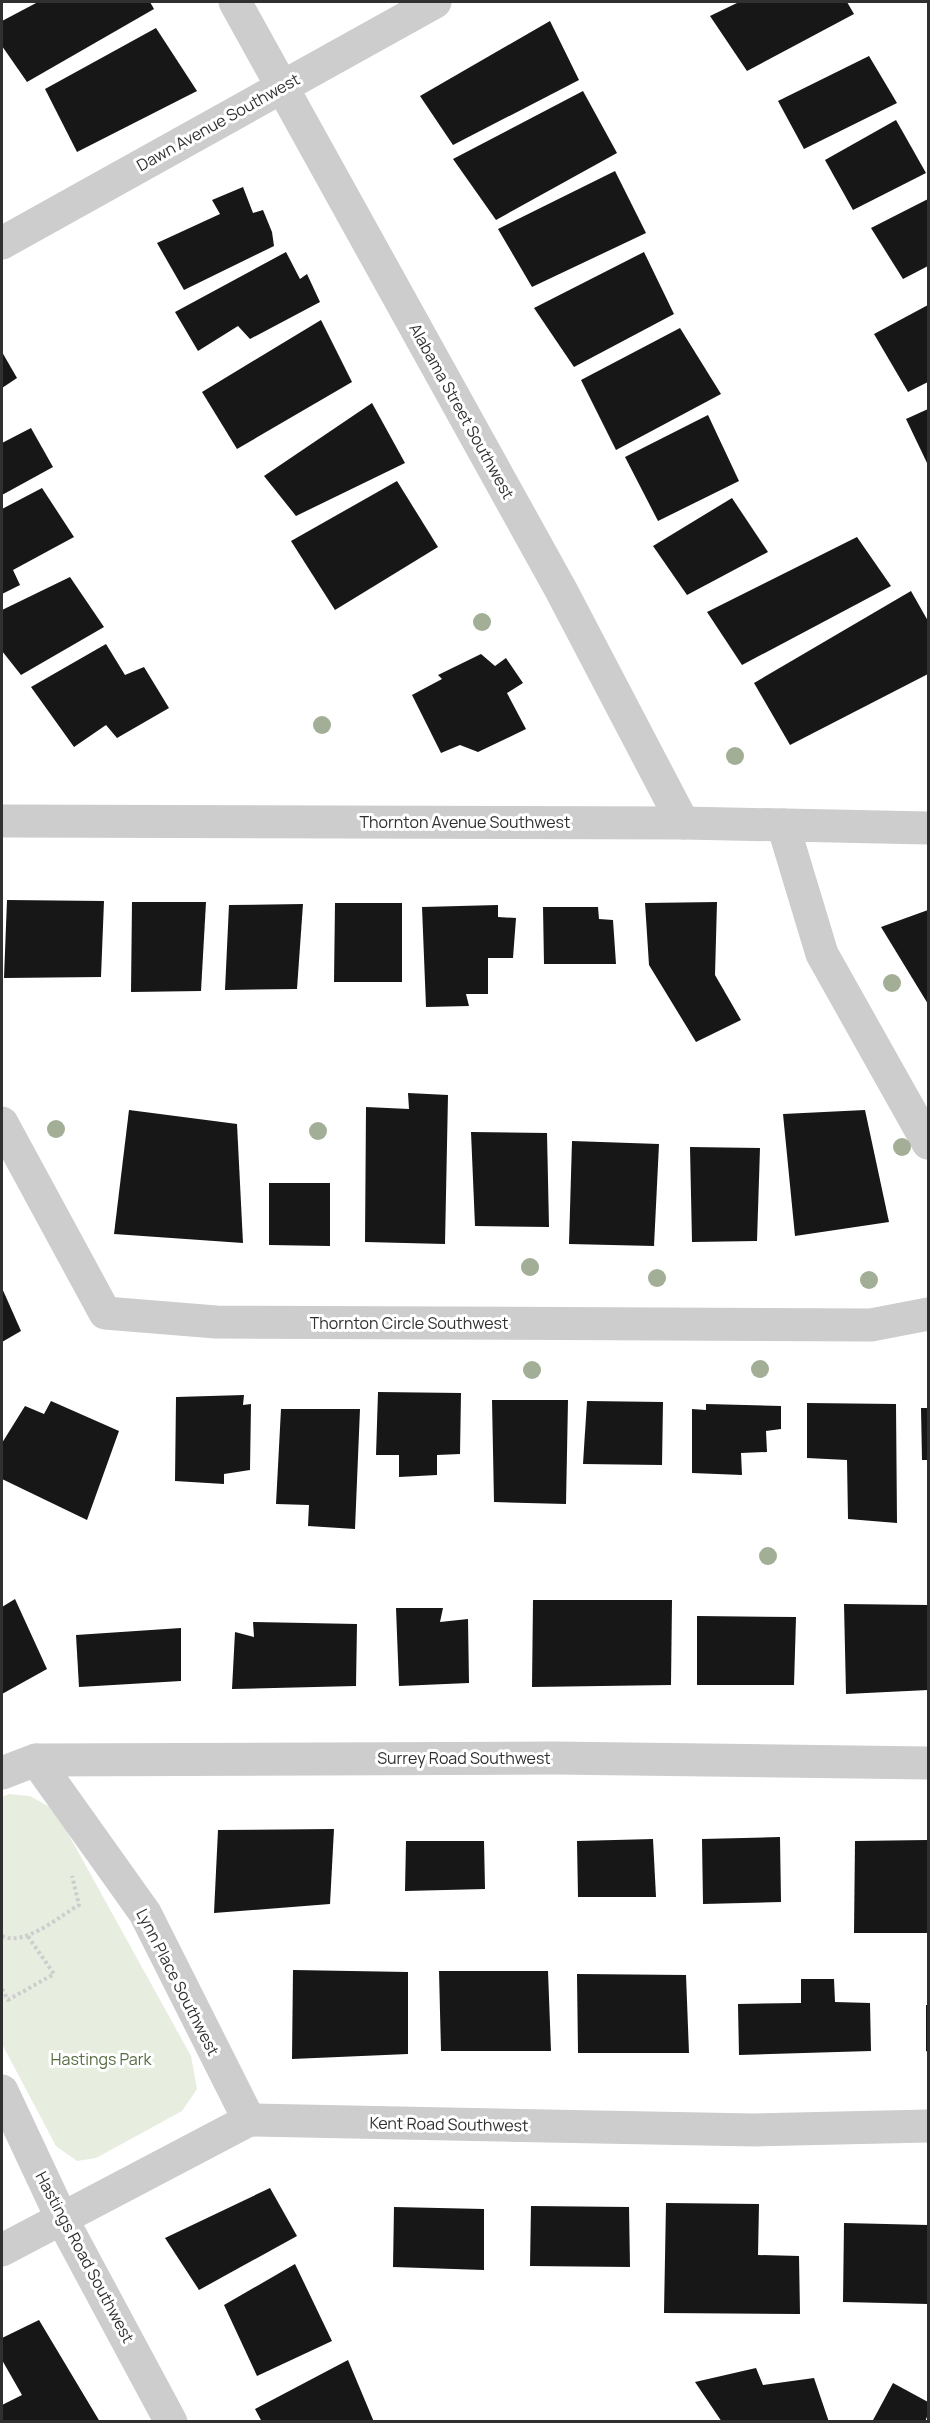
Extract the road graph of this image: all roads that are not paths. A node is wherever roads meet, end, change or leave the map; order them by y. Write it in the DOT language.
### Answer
graph roads {
  1 [pos="235,2"];
  2 [pos="435,2"];
  3 [pos="281,86"];
  4 [pos="2,243"];
  5 [pos="2,821"];
  6 [pos="683,823"];
  7 [pos="783,825"];
  8 [pos="928,828"];
  9 [pos="2,1123"];
  10 [pos="928,1143"];
  11 [pos="928,1314"];
  12 [pos="36,1760"];
  13 [pos="928,1763"];
  14 [pos="2,1773"];
  15 [pos="2,2091"];
  16 [pos="249,2120"];
  17 [pos="928,2126"];
  18 [pos="62,2219"];
  19 [pos="2,2250"];
  20 [pos="171,2421"];
  1 -- 3 [label="street, Alabama Street Southwest"];
  2 -- 3 [label="street, Dawn Avenue Southwest"];
  3 -- 4 [label="street, Dawn Avenue Southwest"];
  3 -- 6 [label="street, Alabama Street Southwest"];
  5 -- 6 [label="street, Thornton Avenue Southwest"];
  6 -- 7 [label="street, Thornton Avenue Southwest"];
  7 -- 8 [label="street, Thornton Avenue Southwest"];
  7 -- 10 [label="street"];
  9 -- 11 [label="street, Thornton Circle Southwest"];
  12 -- 13 [label="street, Surrey Road Southwest"];
  12 -- 14 [label="street, Surrey Road Southwest"];
  12 -- 16 [label="street, Lynn Place Southwest"];
  15 -- 18 [label="street, Hastings Road Southwest"];
  16 -- 17 [label="street, Kent Road Southwest"];
  16 -- 18 [label="street, Kent Road Southwest"];
  18 -- 19 [label="street, Kent Road Southwest"];
  18 -- 20 [label="street, Hastings Road Southwest"];
}
